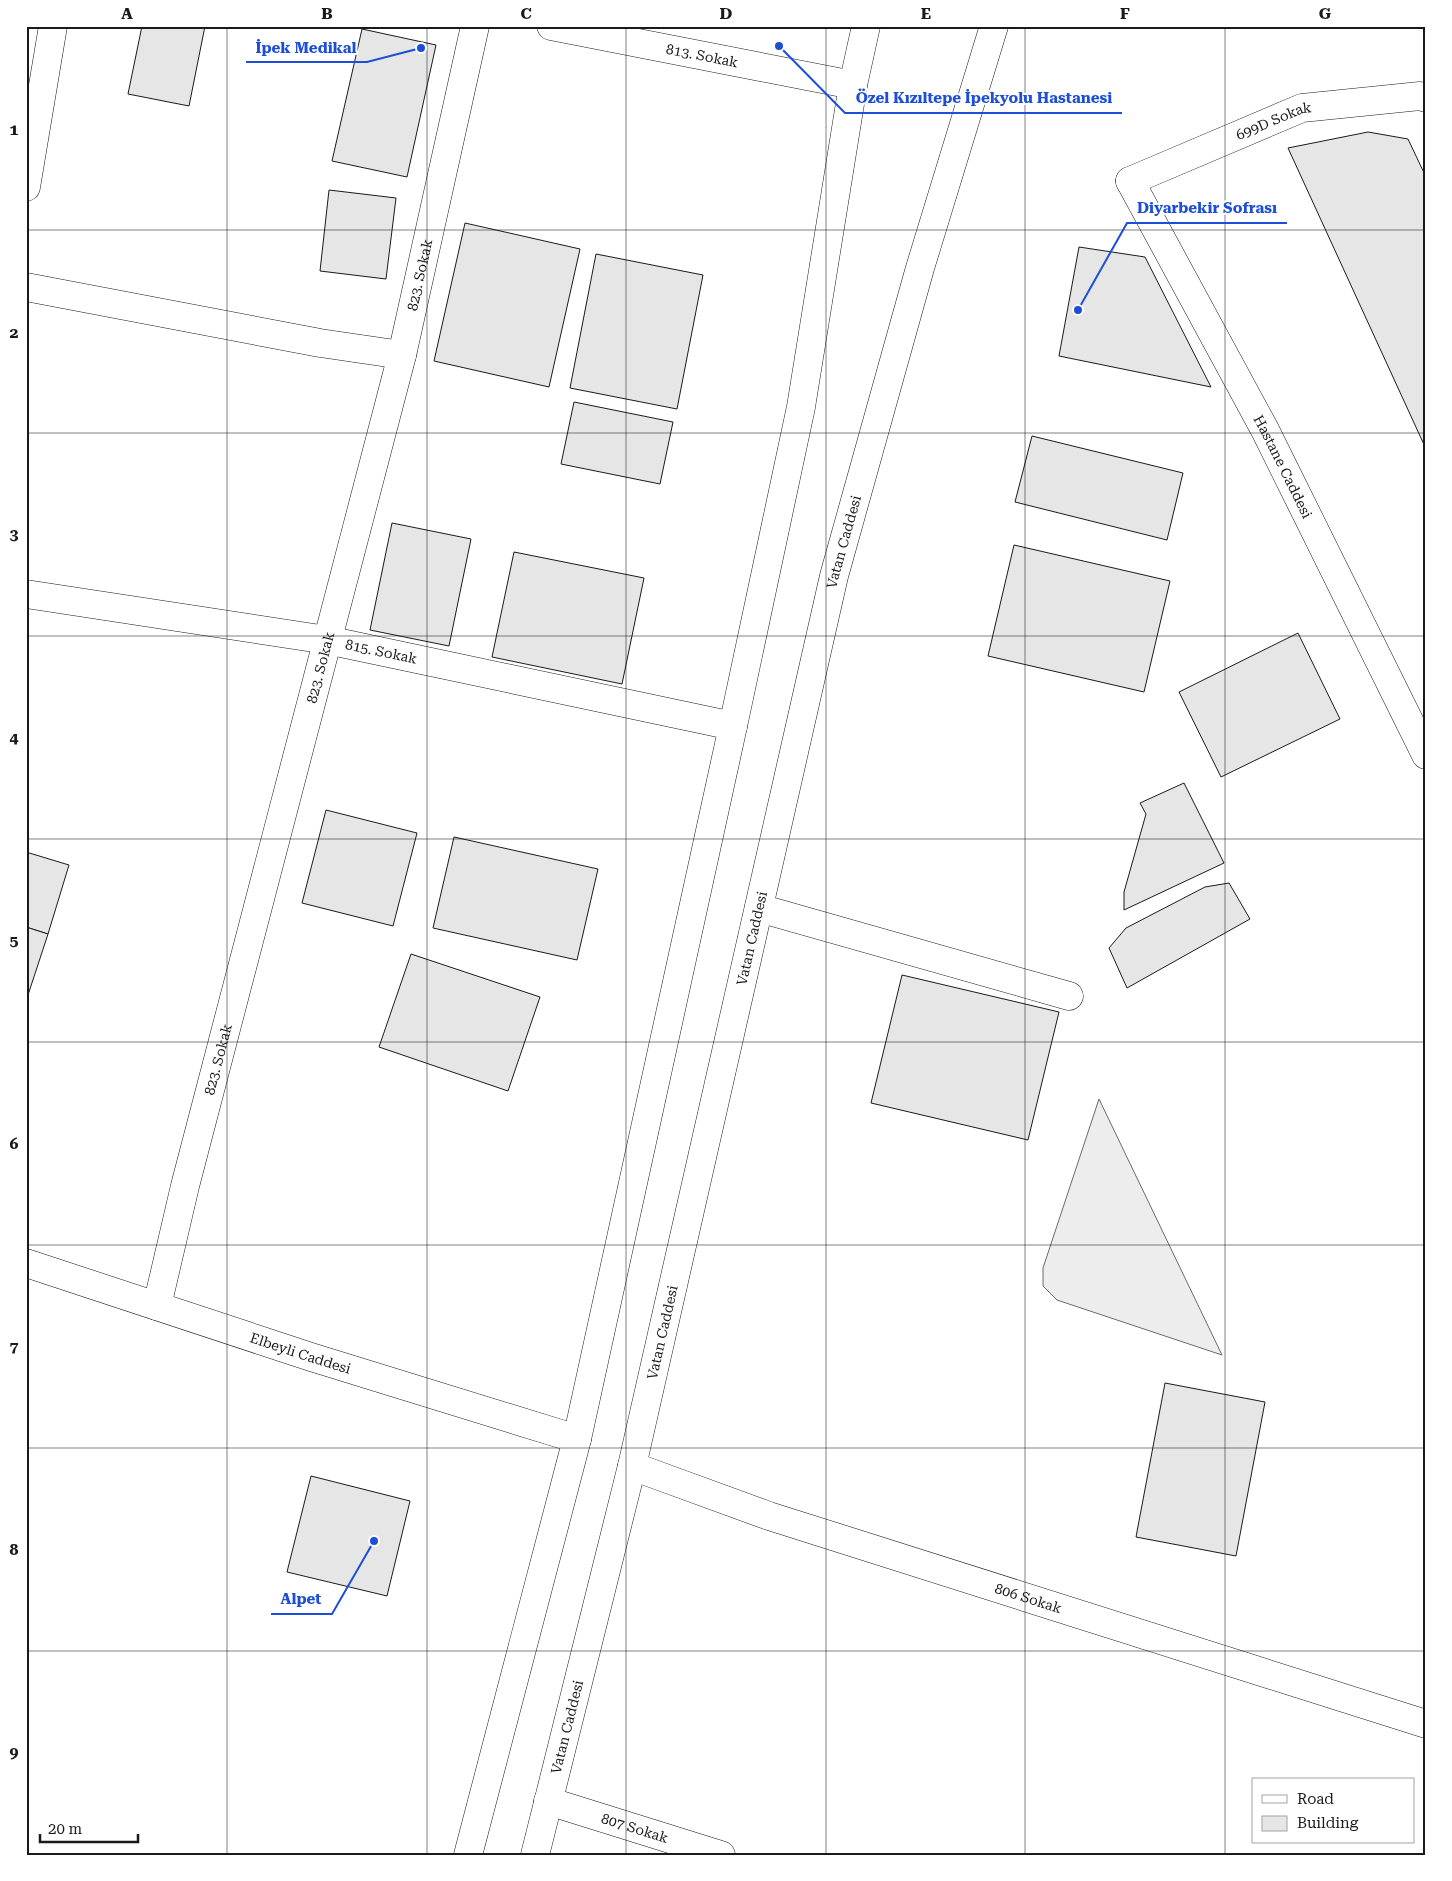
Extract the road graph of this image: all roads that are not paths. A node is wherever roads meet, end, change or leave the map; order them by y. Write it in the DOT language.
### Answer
graph roads {
  1 [pos="53,26"];
  2 [pos="475,26"];
  3 [pos="552,26"];
  4 [pos="866,26"];
  5 [pos="994,26"];
  6 [pos="853,85"];
  7 [pos="1426,98"];
  8 [pos="1130,181"];
  9 [pos="26,187"];
  10 [pos="26,287"];
  11 [pos="402,355"];
  12 [pos="26,594"];
  13 [pos="327,640"];
  14 [pos="733,726"];
  15 [pos="1425,750"];
  16 [pos="759,908"];
  17 [pos="1069,996"];
  18 [pos="26,1263"];
  19 [pos="157,1306"];
  20 [pos="576,1440"];
  21 [pos="632,1466"];
  22 [pos="1426,1724"];
  23 [pos="548,1801"];
  24 [pos="468,1855"];
  25 [pos="534,1855"];
  26 [pos="721,1855"];
  1 -- 9 [label="main road"];
  2 -- 11 [label="main road, 823. Sokak"];
  3 -- 6 [label="main road, 813. Sokak"];
  4 -- 6 [label="main road"];
  5 -- 16 [label="main road, Vatan Caddesi"];
  6 -- 14 [label="main road"];
  7 -- 8 [label="main road, 699D Sokak"];
  8 -- 15 [label="main road, Hastane Caddesi"];
  10 -- 11 [label="main road"];
  11 -- 13 [label="main road, 823. Sokak"];
  12 -- 13 [label="main road, 815. Sokak"];
  13 -- 14 [label="main road, 815. Sokak"];
  13 -- 19 [label="main road, 823. Sokak"];
  14 -- 20 [label="main road"];
  16 -- 17 [label="main road"];
  16 -- 21 [label="main road, Vatan Caddesi"];
  18 -- 19 [label="main road, Elbeyli Caddesi"];
  19 -- 20 [label="main road, Elbeyli Caddesi"];
  20 -- 24 [label="main road"];
  21 -- 22 [label="main road, 806 Sokak"];
  21 -- 23 [label="main road, Vatan Caddesi"];
  23 -- 25 [label="main road, Vatan Caddesi"];
  23 -- 26 [label="main road, 807 Sokak"];
}
